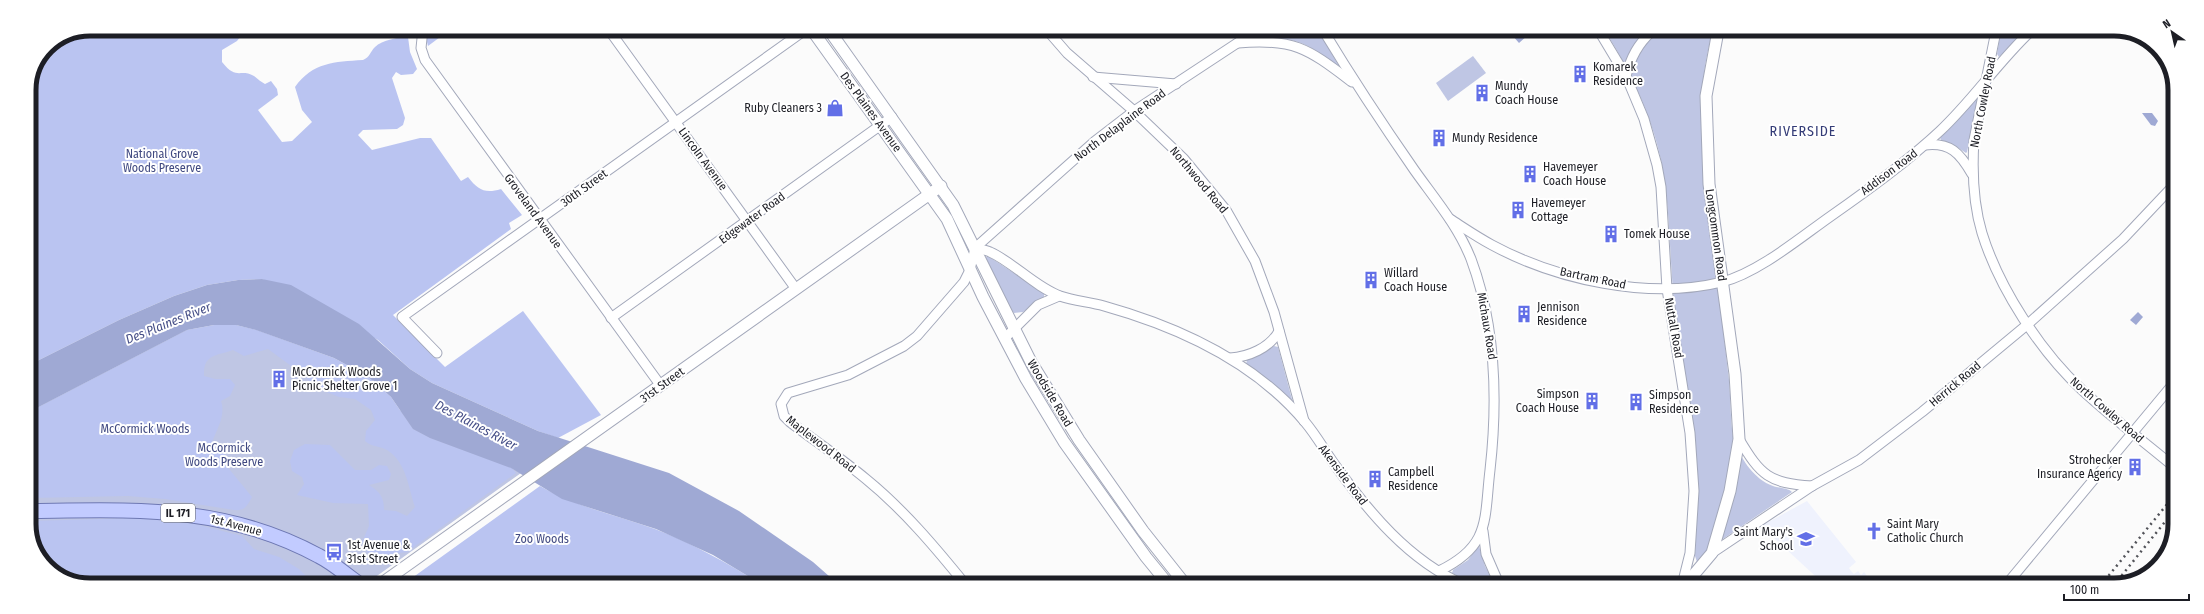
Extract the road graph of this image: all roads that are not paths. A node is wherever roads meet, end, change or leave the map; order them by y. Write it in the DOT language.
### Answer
graph roads {
  1 [pos="422,36"];
  2 [pos="613,36"];
  3 [pos="797,36"];
  4 [pos="816,36"];
  5 [pos="833,36"];
  6 [pos="1052,36"];
  7 [pos="1248,36"];
  8 [pos="1327,36"];
  9 [pos="1603,36"];
  10 [pos="1647,36"];
  11 [pos="1717,36"];
  12 [pos="1995,36"];
  13 [pos="2026,36"];
  14 [pos="1237,43"];
  15 [pos="1093,76"];
  16 [pos="1626,76"];
  17 [pos="1987,79"];
  18 [pos="1176,84"];
  19 [pos="1356,85"];
  20 [pos="1134,111"];
  21 [pos="892,117"];
  22 [pos="676,122"];
  23 [pos="881,125"];
  24 [pos="1925,145"];
  25 [pos="1972,174"];
  26 [pos="941,186"];
  27 [pos="2168,191"];
  28 [pos="930,194"];
  29 [pos="1450,219"];
  30 [pos="539,220"];
  31 [pos="748,221"];
  32 [pos="975,248"];
  33 [pos="970,270"];
  34 [pos="1723,282"];
  35 [pos="796,289"];
  36 [pos="1667,289"];
  37 [pos="1059,296"];
  38 [pos="611,318"];
  39 [pos="2028,324"];
  40 [pos="1014,329"];
  41 [pos="1279,331"];
  42 [pos="1005,338"];
  43 [pos="437,353"];
  44 [pos="1230,358"];
  45 [pos="661,386"];
  46 [pos="2168,390"];
  47 [pos="1305,422"];
  48 [pos="2133,433"];
  49 [pos="1739,439"];
  50 [pos="2168,462"];
  51 [pos="1812,486"];
  52 [pos="36,511"];
  53 [pos="1483,531"];
  54 [pos="1712,553"];
  55 [pos="1439,571"];
  56 [pos="351,578"];
  57 [pos="389,578"];
  58 [pos="959,578"];
  59 [pos="1163,578"];
  60 [pos="1180,578"];
  61 [pos="1452,578"];
  62 [pos="1496,578"];
  63 [pos="1684,578"];
  64 [pos="1691,578"];
  65 [pos="2012,578"];
  1 -- 30 [label="street, Groveland Avenue"];
  2 -- 22 [label="street, Lincoln Avenue"];
  3 -- 22 [label="street, 30th Street"];
  4 -- 23 [label="street, Des Plaines Avenue"];
  5 -- 21 [label="street, Des Plaines Avenue"];
  6 -- 15 [label="street, Northwood Road"];
  7 -- 14 [label="street, North Delaplaine Road"];
  8 -- 19 [label="street, Michaux Road"];
  9 -- 16 [label="street, Nuttall Road"];
  10 -- 16 [label="street"];
  11 -- 34 [label="street, Longcommon Road"];
  12 -- 17 [label="street, North Cowley Road"];
  13 -- 17 [label="street, Addison Road"];
  14 -- 18 [label="street, North Delaplaine Road"];
  14 -- 19 [label="street, Michaux Road"];
  15 -- 18 [label="street"];
  15 -- 20 [label="street, Northwood Road"];
  16 -- 36 [label="street, Nuttall Road"];
  17 -- 24 [label="street, Addison Road"];
  17 -- 25 [label="street, North Cowley Road"];
  18 -- 20 [label="street, North Delaplaine Road"];
  19 -- 29 [label="street, Michaux Road"];
  20 -- 32 [label="street, North Delaplaine Road"];
  20 -- 41 [label="street, Northwood Road"];
  21 -- 23 [label="street, Edgewater Road"];
  21 -- 26 [label="street, Des Plaines Avenue"];
  22 -- 30 [label="street, 30th Street"];
  22 -- 31 [label="street, Lincoln Avenue"];
  23 -- 28 [label="street, Des Plaines Avenue"];
  23 -- 31 [label="street, Edgewater Road"];
  24 -- 25 [label="street, North Cowley Road"];
  24 -- 34 [label="street, Addison Road"];
  25 -- 39 [label="street, North Cowley Road"];
  26 -- 28 [label="street, 31st Street"];
  26 -- 32 [label="street, Woodside Road"];
  27 -- 39 [label="street, Herrick Road"];
  28 -- 33 [label="street, Woodside Road"];
  28 -- 35 [label="street, 31st Street"];
  29 -- 36 [label="street, Bartram Road"];
  29 -- 53 [label="street, Michaux Road"];
  30 -- 38 [label="street, Groveland Avenue"];
  30 -- 43 [label="street, 30th Street"];
  31 -- 35 [label="street, Lincoln Avenue"];
  31 -- 38 [label="street, Edgewater Road"];
  32 -- 33 [label="street, Maplewood Road"];
  32 -- 37 [label="street, Akenside Road"];
  32 -- 40 [label="street, Woodside Road"];
  33 -- 42 [label="street, Woodside Road"];
  33 -- 58 [label="street, Maplewood Road"];
  34 -- 36 [label="street, Bartram Road"];
  34 -- 49 [label="street, Longcommon Road"];
  35 -- 45 [label="street, 31st Street"];
  36 -- 63 [label="street, Nuttall Road"];
  37 -- 40 [label="street"];
  37 -- 44 [label="street, Akenside Road"];
  38 -- 45 [label="street, Groveland Avenue"];
  39 -- 48 [label="street, North Cowley Road"];
  39 -- 51 [label="street, Herrick Road"];
  40 -- 42 [label="street"];
  40 -- 60 [label="street, Woodside Road"];
  41 -- 44 [label="street"];
  41 -- 47 [label="street, Northwood Road"];
  42 -- 59 [label="street, Woodside Road"];
  44 -- 47 [label="street, Akenside Road"];
  45 -- 57 [label="street, 31st Street"];
  46 -- 48 [label="street"];
  47 -- 55 [label="street, Akenside Road"];
  48 -- 50 [label="street, North Cowley Road"];
  48 -- 65 [label="street"];
  49 -- 51 [label="street, Longcommon Road"];
  49 -- 54 [label="street, Longcommon Road"];
  51 -- 54 [label="street, Herrick Road"];
  52 -- 56 [label="main road, 1st Avenue / IL 171"];
  53 -- 55 [label="street"];
  53 -- 62 [label="street, Michaux Road"];
  54 -- 64 [label="street, Longcommon Road"];
  55 -- 61 [label="street, Akenside Road"];
}
